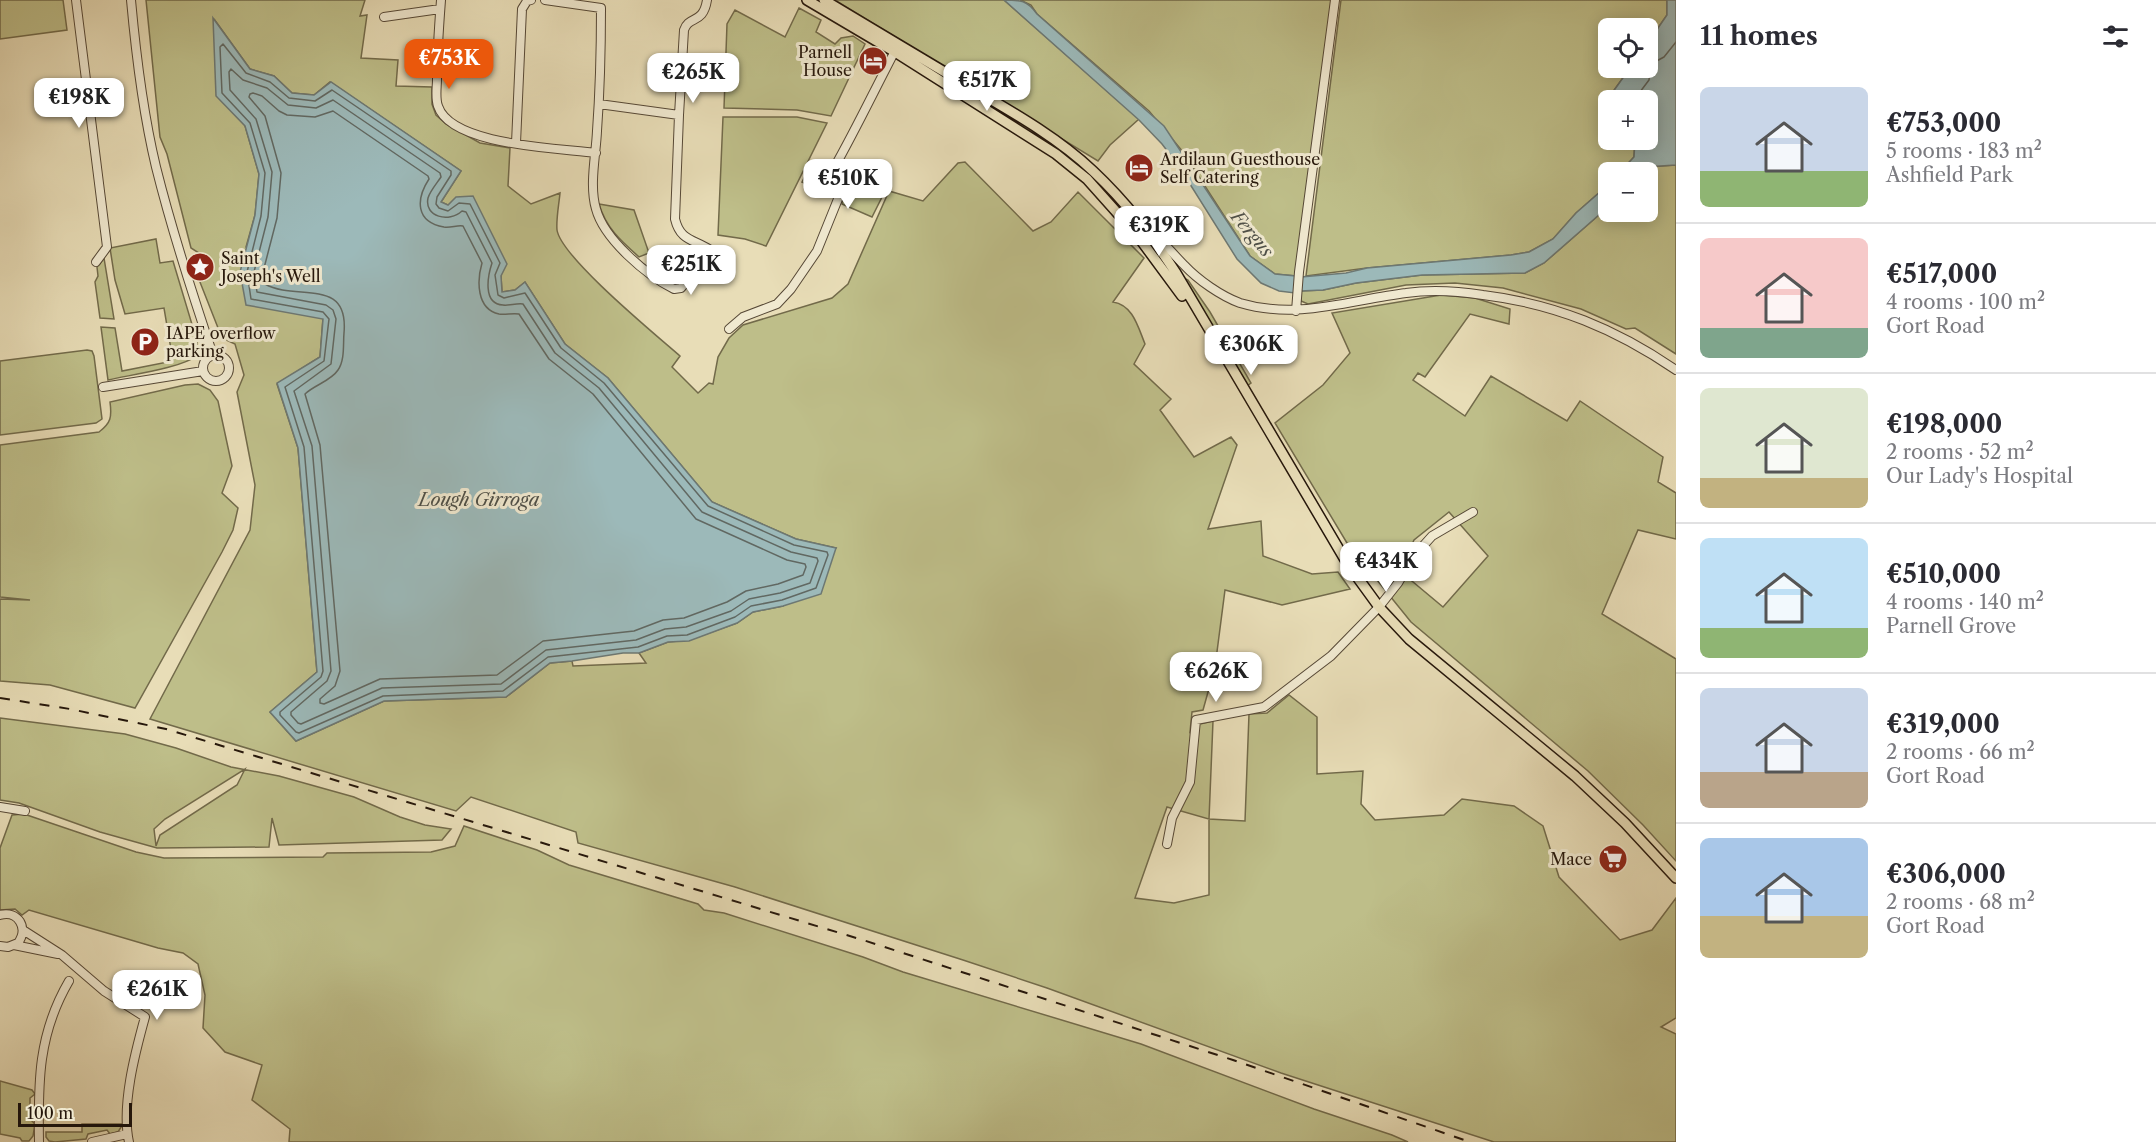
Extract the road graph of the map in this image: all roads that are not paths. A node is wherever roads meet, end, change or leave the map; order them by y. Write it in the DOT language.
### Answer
graph roads {
  1 [pos="76,0"];
  2 [pos="132,0"];
  3 [pos="441,0"];
  4 [pos="531,0"];
  5 [pos="544,0"];
  6 [pos="707,0"];
  7 [pos="807,0"];
  8 [pos="824,0"];
  9 [pos="1335,0"];
  10 [pos="440,9"];
  11 [pos="384,17"];
  12 [pos="897,48"];
  13 [pos="599,104"];
  14 [pos="679,115"];
  15 [pos="516,143"];
  16 [pos="596,153"];
  17 [pos="1148,229"];
  18 [pos="96,262"];
  19 [pos="1186,267"];
  20 [pos="1173,275"];
  21 [pos="1296,311"];
  22 [pos="729,329"];
  23 [pos="213,355"];
  24 [pos="1676,370"];
  25 [pos="203,371"];
  26 [pos="103,387"];
  27 [pos="1473,512"];
  28 [pos="1379,607"];
  29 [pos="0,807"];
  30 [pos="25,812"];
  31 [pos="1167,844"];
  32 [pos="1676,878"];
  33 [pos="0,915"];
  34 [pos="23,930"];
  35 [pos="14,945"];
  36 [pos="0,946"];
  37 [pos="62,955"];
  38 [pos="69,981"];
  39 [pos="128,1138"];
  40 [pos="39,1142"];
  41 [pos="92,1142"];
  1 -- 18 [label="street"];
  2 -- 23 [label="street"];
  3 -- 10 [label="street"];
  4 -- 15 [label="street"];
  5 -- 13 [label="street"];
  6 -- 14 [label="street"];
  7 -- 12 [label="main road"];
  8 -- 12 [label="main road"];
  9 -- 21 [label="street"];
  10 -- 11 [label="street"];
  10 -- 15 [label="street"];
  12 -- 17 [label="main road"];
  12 -- 20 [label="main road"];
  12 -- 22 [label="street"];
  13 -- 14 [label="street"];
  13 -- 16 [label="street"];
  14 -- 16 [label="street"];
  15 -- 16 [label="street"];
  17 -- 19 [label="street"];
  17 -- 20 [label="main road"];
  19 -- 20 [label="street"];
  19 -- 21 [label="street"];
  20 -- 28 [label="main road"];
  21 -- 24 [label="street"];
  23 -- 25 [label="street"];
  23 -- 25 [label="street"];
  25 -- 26 [label="street"];
  27 -- 28 [label="street"];
  28 -- 31 [label="street"];
  28 -- 32 [label="main road"];
  29 -- 30 [label="street"];
  33 -- 34 [label="street"];
  34 -- 35 [label="street"];
  34 -- 37 [label="street"];
  35 -- 36 [label="street"];
  35 -- 37 [label="street"];
  37 -- 39 [label="street"];
  38 -- 40 [label="street"];
  39 -- 41 [label="street"];
}
